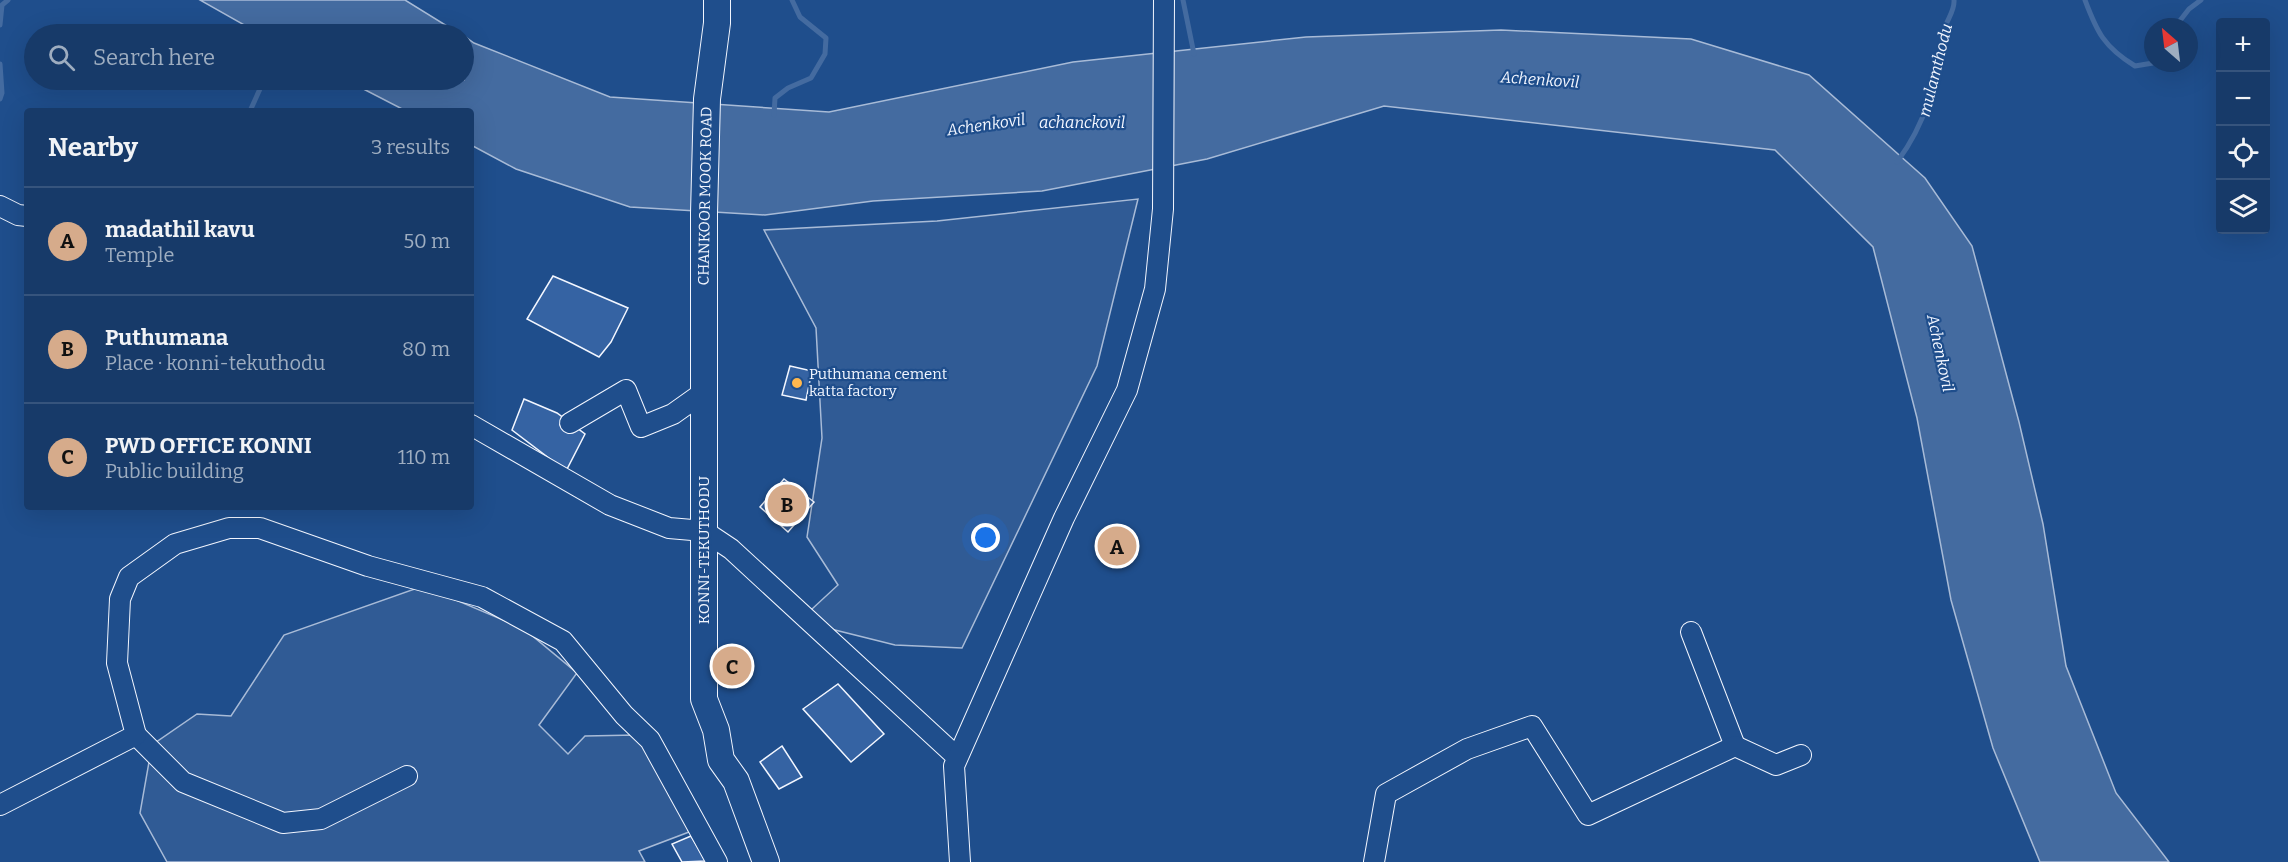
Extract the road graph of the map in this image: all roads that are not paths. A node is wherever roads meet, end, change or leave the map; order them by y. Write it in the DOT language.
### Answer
graph roads {
  1 [pos="1164,0"];
  2 [pos="717,11"];
  3 [pos="0,206"];
  4 [pos="24,216"];
  5 [pos="704,380"];
  6 [pos="570,423"];
  7 [pos="474,427"];
  8 [pos="704,531"];
  9 [pos="1691,632"];
  10 [pos="136,735"];
  11 [pos="1734,746"];
  12 [pos="1801,755"];
  13 [pos="957,758"];
  14 [pos="407,776"];
  15 [pos="0,805"];
  16 [pos="717,862"];
  17 [pos="766,862"];
  18 [pos="960,862"];
  19 [pos="1374,862"];
  1 -- 13 [label="street"];
  2 -- 5 [label="main road, CHANKOOR MOOK ROAD"];
  3 -- 4 [label="street"];
  5 -- 6 [label="street"];
  5 -- 8 [label="main road, KONNI-TEKUTHODU"];
  7 -- 8 [label="street"];
  8 -- 13 [label="street"];
  8 -- 17 [label="main road, KONNI-TEKUTHODU"];
  9 -- 11 [label="street"];
  10 -- 14 [label="street"];
  10 -- 15 [label="street"];
  10 -- 16 [label="street"];
  11 -- 12 [label="street"];
  11 -- 19 [label="street"];
  13 -- 18 [label="street"];
}
